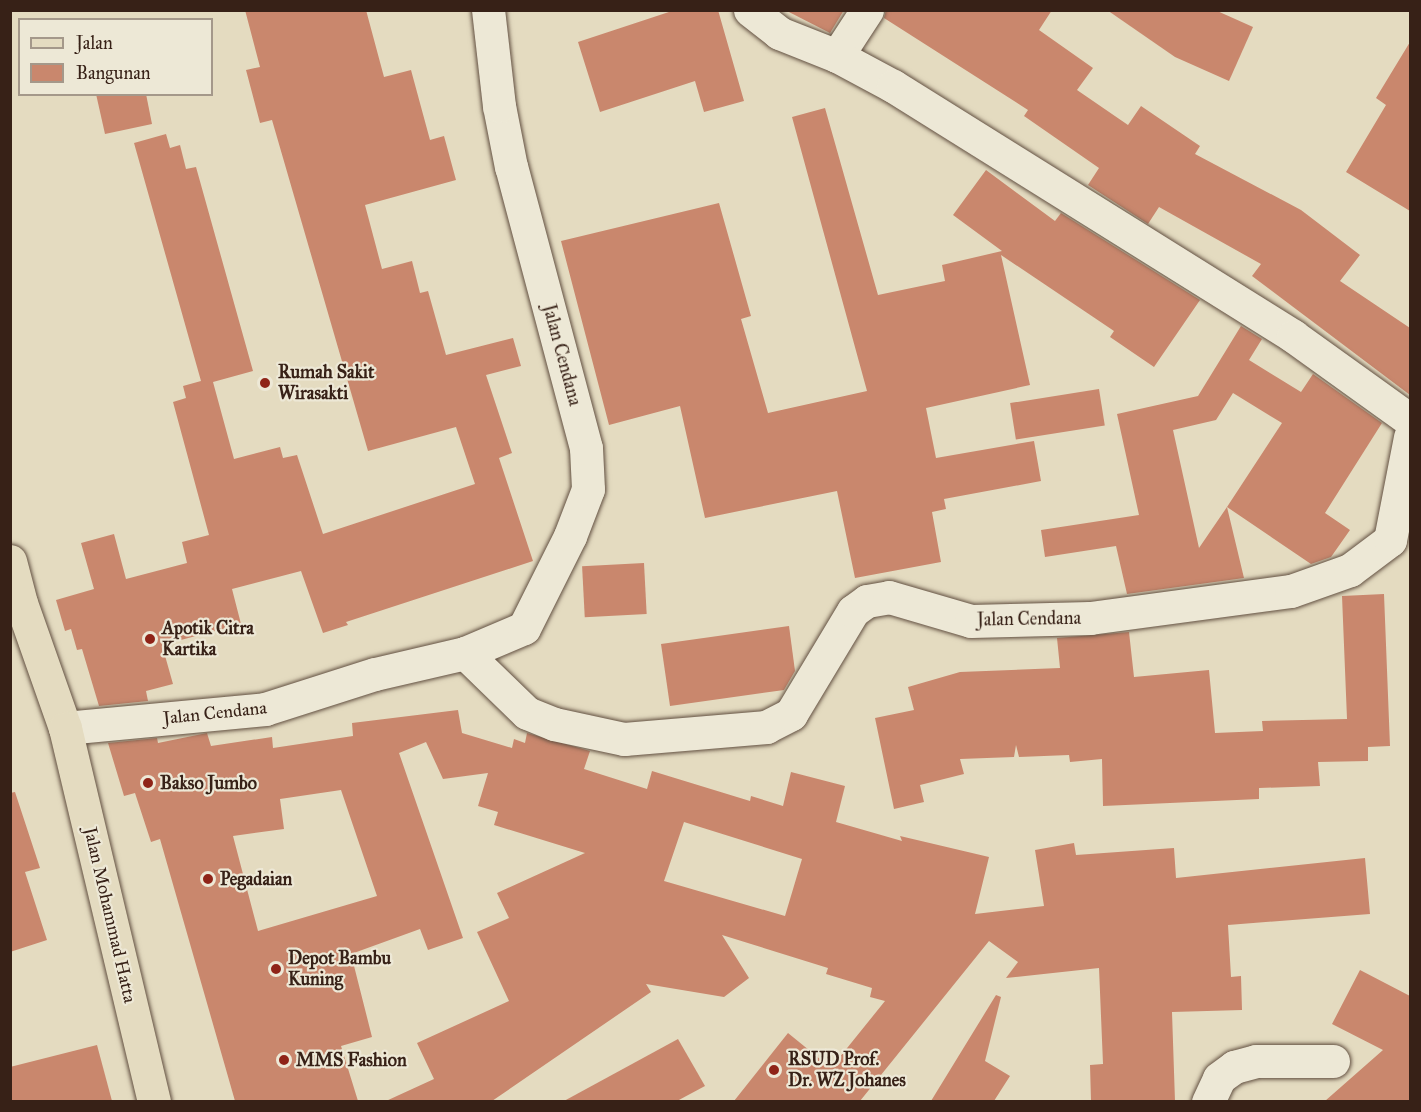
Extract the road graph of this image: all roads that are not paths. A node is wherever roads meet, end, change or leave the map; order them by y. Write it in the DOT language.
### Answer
graph roads {
  1 [pos="488,10"];
  2 [pos="750,10"];
  3 [pos="867,10"];
  4 [pos="837,56"];
  5 [pos="1410,420"];
  6 [pos="1410,437"];
  7 [pos="1400,540"];
  8 [pos="10,561"];
  9 [pos="465,652"];
  10 [pos="65,728"];
  11 [pos="1333,1061"];
  12 [pos="154,1101"];
  13 [pos="1208,1101"];
  1 -- 9 [label="street, Jalan Cendana"];
  2 -- 4 [label="street"];
  3 -- 4 [label="street"];
  4 -- 5 [label="street"];
  6 -- 7 [label="street, Jalan Cendana"];
  7 -- 9 [label="street, Jalan Cendana"];
  8 -- 10 [label="main road, Jalan Mohammad Hatta"];
  9 -- 10 [label="street, Jalan Cendana"];
  10 -- 12 [label="main road, Jalan Mohammad Hatta"];
  11 -- 13 [label="street"];
}
